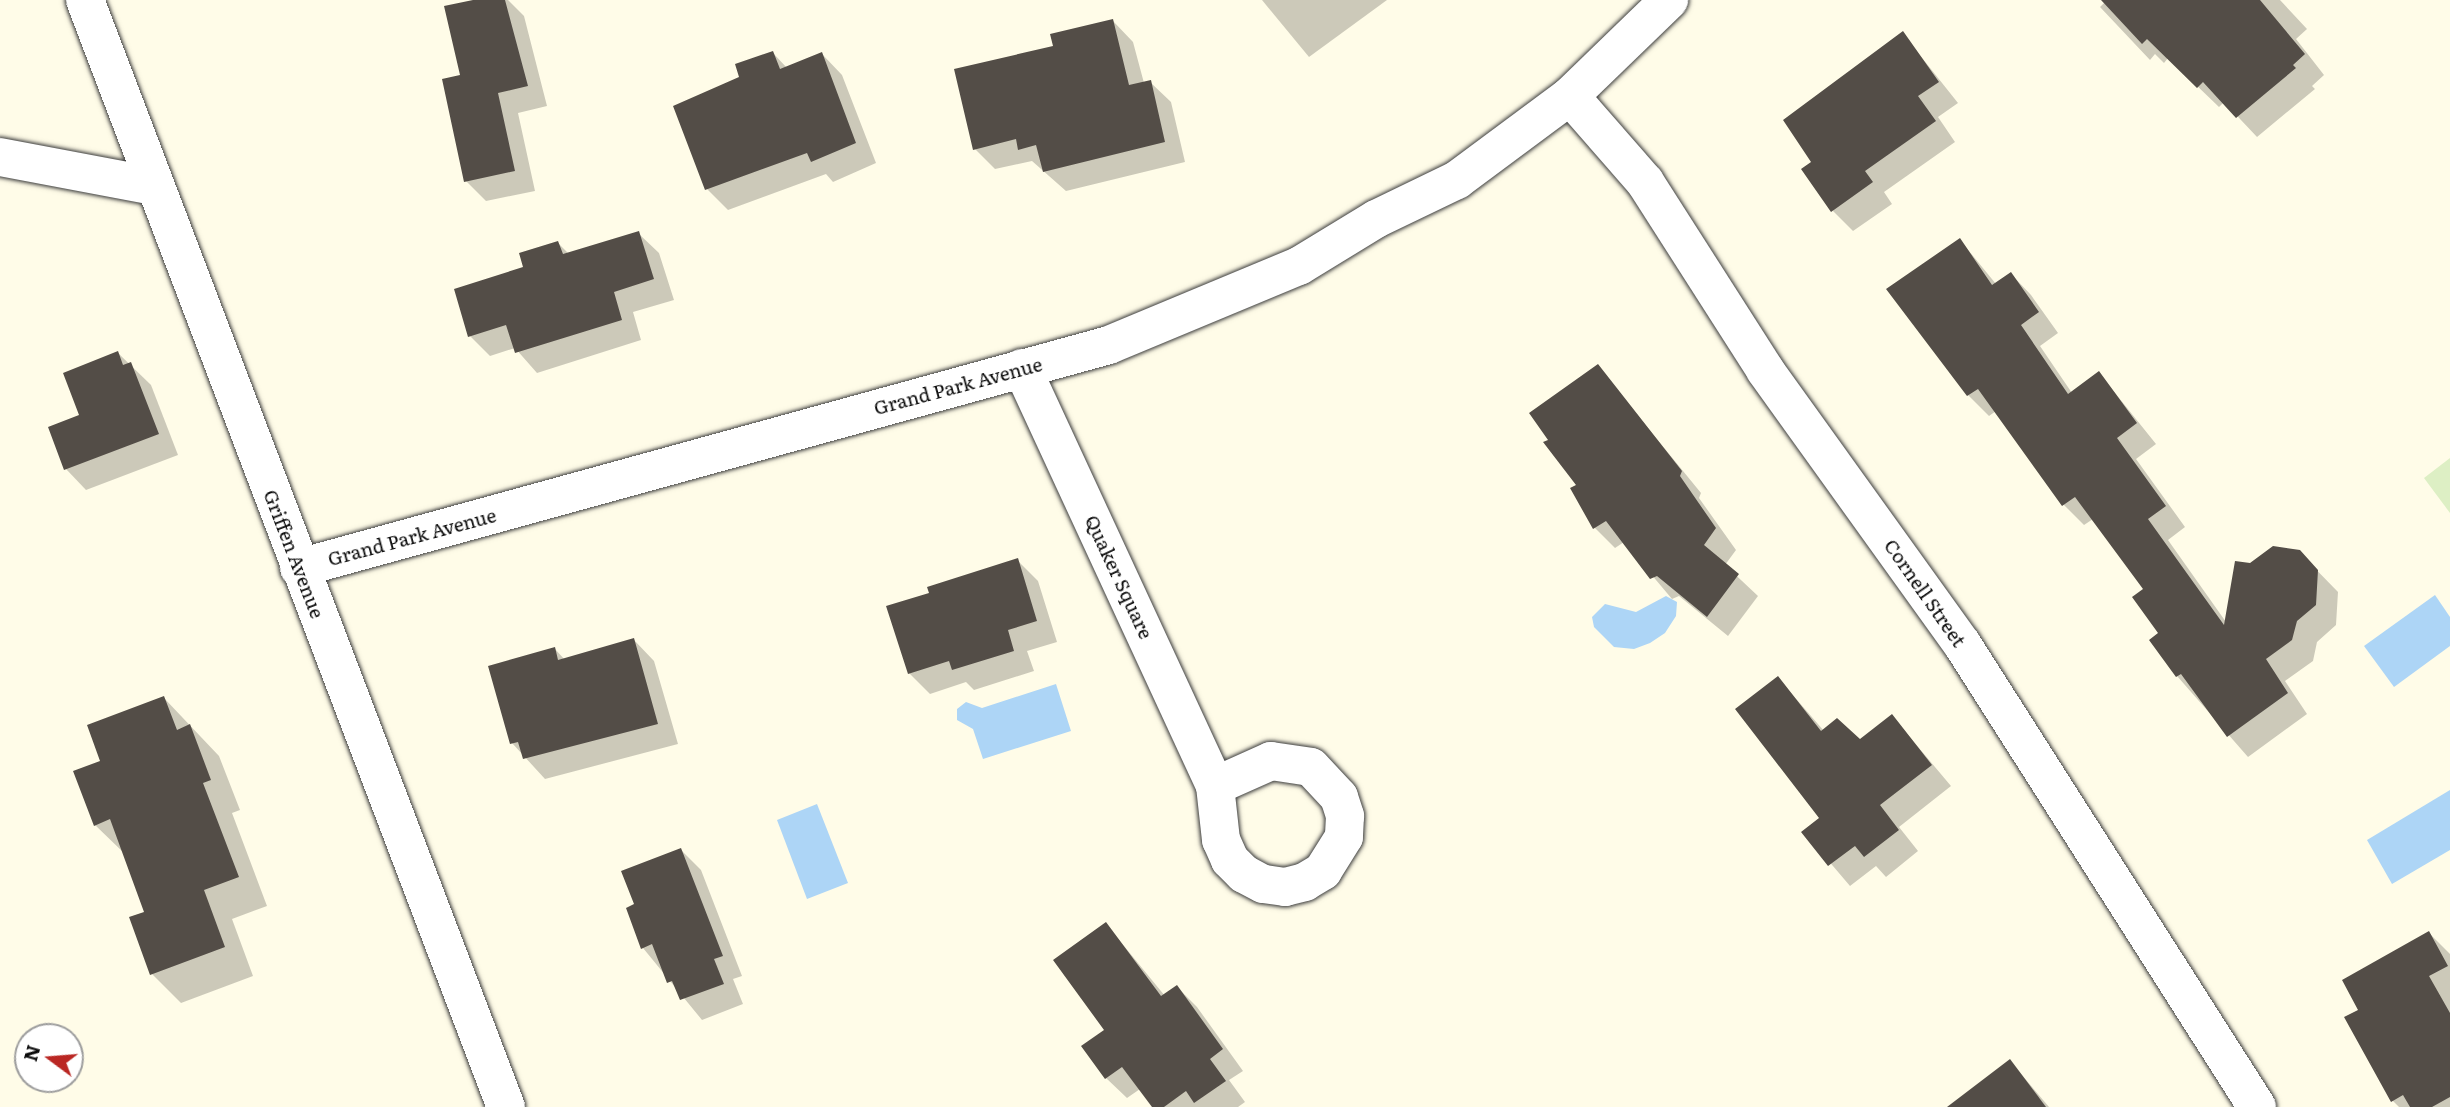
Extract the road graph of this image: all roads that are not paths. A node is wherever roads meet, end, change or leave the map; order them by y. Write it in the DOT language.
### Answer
graph roads {
  1 [pos="85,0"];
  2 [pos="1669,0"];
  3 [pos="1570,96"];
  4 [pos="0,157"];
  5 [pos="154,186"];
  6 [pos="1022,368"];
  7 [pos="299,568"];
  8 [pos="1215,786"];
  9 [pos="506,1107"];
  10 [pos="2257,1107"];
  1 -- 5 [label="street, Griffen Avenue"];
  2 -- 3 [label="street, Grand Park Avenue"];
  3 -- 6 [label="street, Grand Park Avenue"];
  3 -- 10 [label="street, Cornell Street"];
  4 -- 5 [label="street"];
  5 -- 7 [label="street, Griffen Avenue"];
  6 -- 7 [label="street, Grand Park Avenue"];
  6 -- 8 [label="street, Quaker Square"];
  7 -- 9 [label="street, Griffen Avenue"];
}
